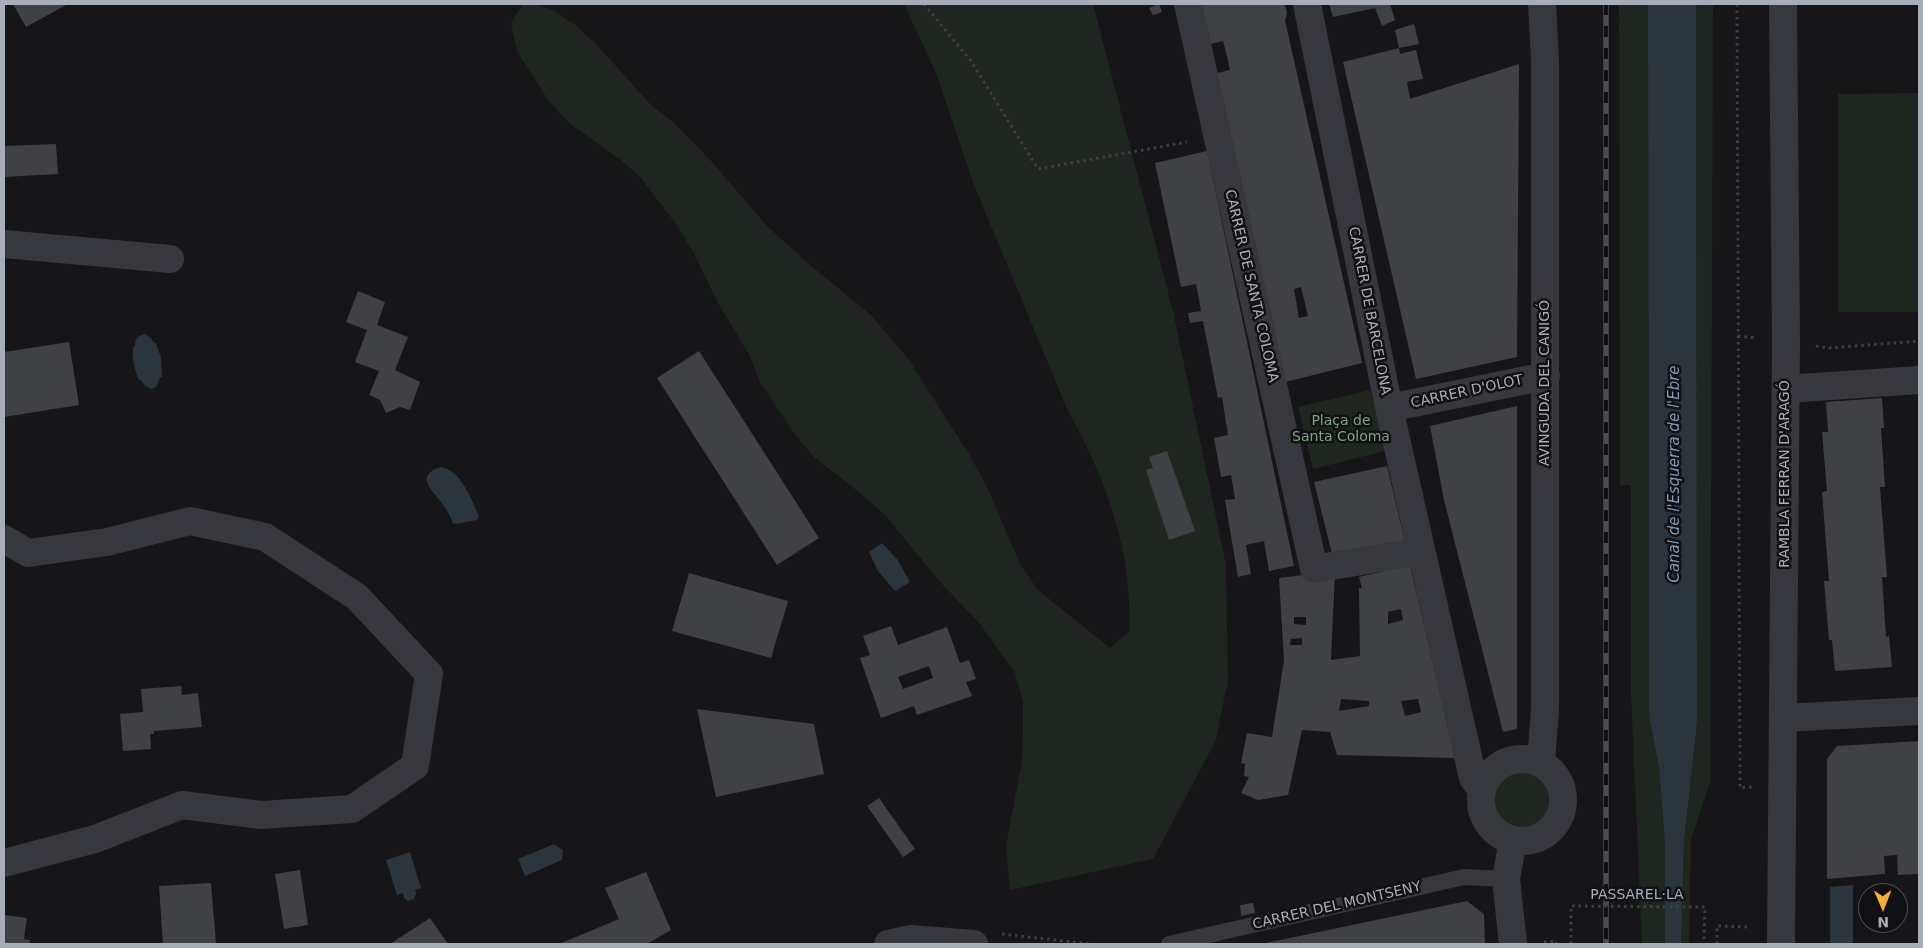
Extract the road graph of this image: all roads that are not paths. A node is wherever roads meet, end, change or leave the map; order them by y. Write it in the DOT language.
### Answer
graph roads {
  1 [pos="1188,4"];
  2 [pos="1306,4"];
  3 [pos="1542,4"];
  4 [pos="1783,4"];
  5 [pos="4,244"];
  6 [pos="170,259"];
  7 [pos="1546,376"];
  8 [pos="1919,380"];
  9 [pos="1786,389"];
  10 [pos="1389,408"];
  11 [pos="4,539"];
  12 [pos="1421,551"];
  13 [pos="1919,711"];
  14 [pos="1783,718"];
  15 [pos="1542,763"];
  16 [pos="1482,790"];
  17 [pos="1513,840"];
  18 [pos="4,863"];
  19 [pos="1506,879"];
  20 [pos="1781,936"];
  21 [pos="888,944"];
  22 [pos="973,944"];
  23 [pos="1169,944"];
  24 [pos="1513,944"];
  1 -- 12 [label="street, CARRER DE SANTA COLOMA"];
  2 -- 10 [label="street, CARRER DE BARCELONA"];
  3 -- 7 [label="street, AVINGUDA DEL CANIGÓ"];
  4 -- 9 [label="street, RAMBLA FERRAN D'ARAGÓ"];
  5 -- 6 [label="street"];
  7 -- 10 [label="street, CARRER D'OLOT"];
  7 -- 15 [label="street, AVINGUDA DEL CANIGÓ"];
  8 -- 9 [label="street"];
  9 -- 14 [label="street, RAMBLA FERRAN D'ARAGÓ"];
  10 -- 12 [label="street, CARRER DE BARCELONA"];
  11 -- 18 [label="street"];
  12 -- 16 [label="street, CARRER DE BARCELONA"];
  13 -- 14 [label="street"];
  14 -- 20 [label="street, RAMBLA FERRAN D'ARAGÓ"];
  15 -- 16 [label="street"];
  15 -- 17 [label="street"];
  16 -- 17 [label="street"];
  17 -- 19 [label="street"];
  19 -- 23 [label="lane, CARRER DEL MONTSENY"];
  19 -- 24 [label="street"];
  21 -- 22 [label="street"];
}
